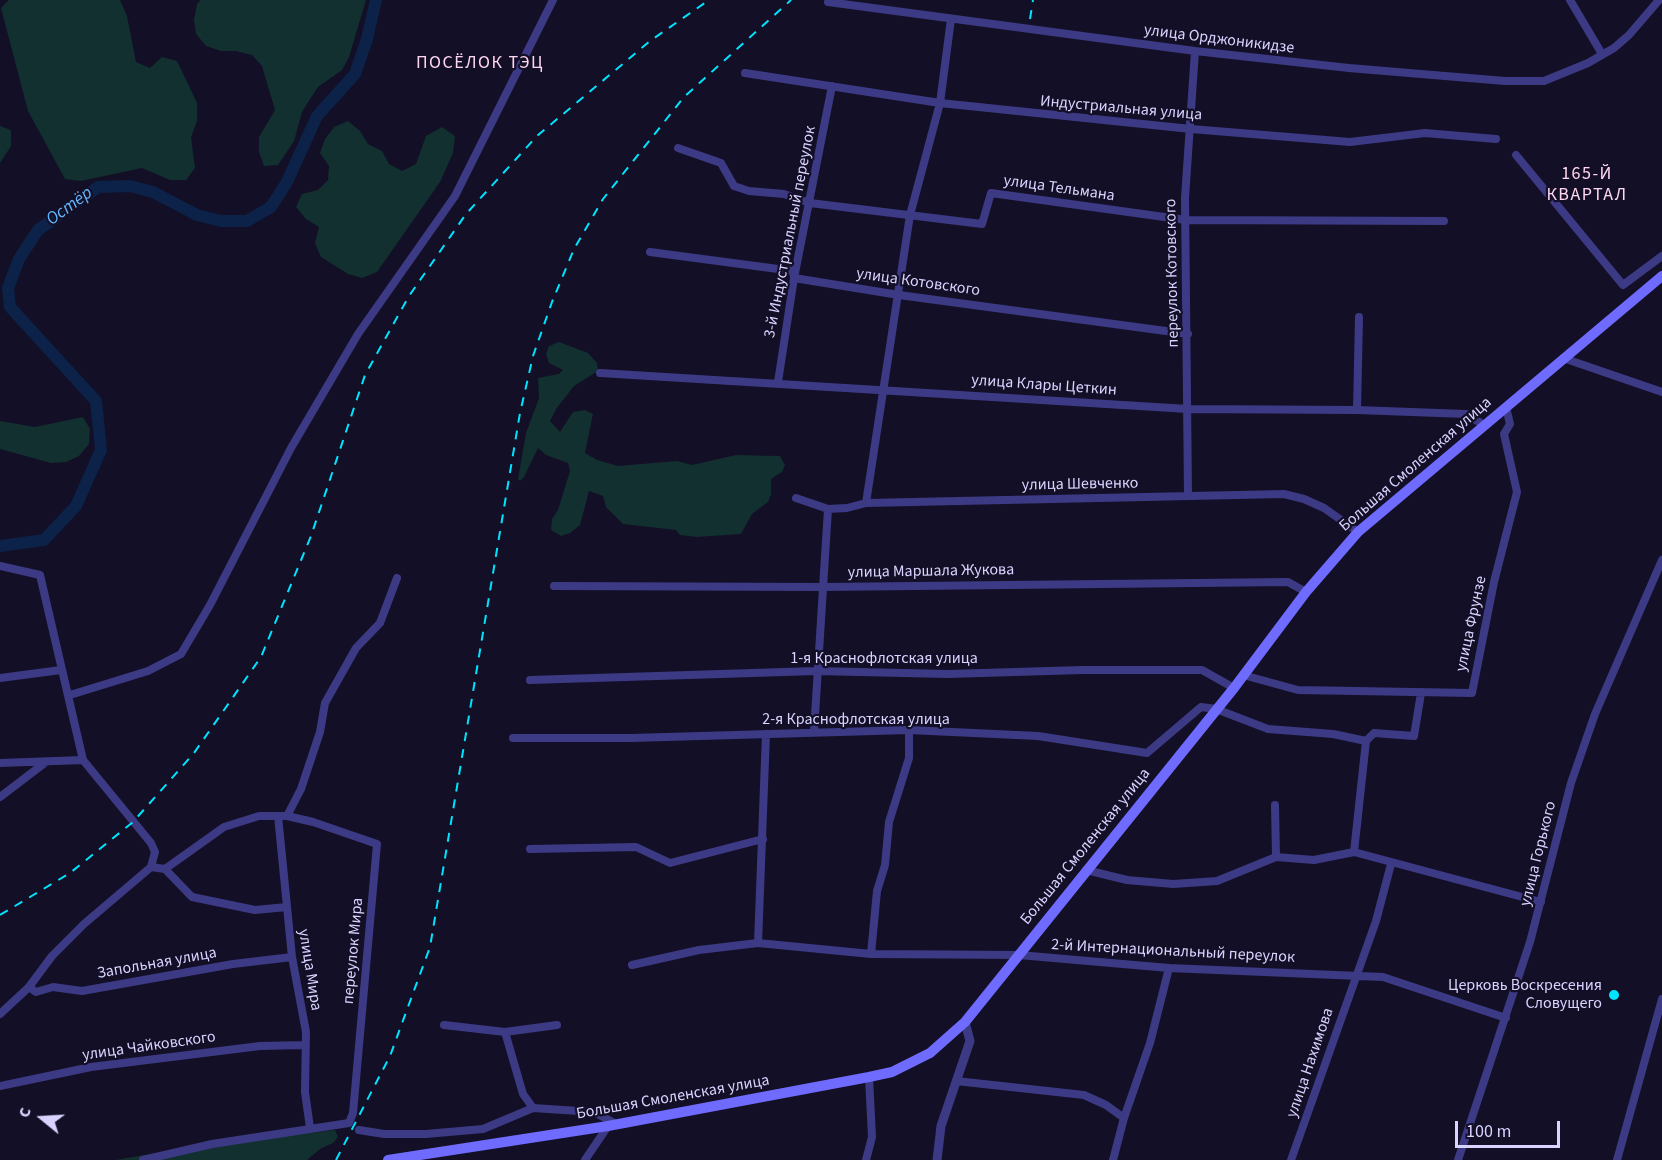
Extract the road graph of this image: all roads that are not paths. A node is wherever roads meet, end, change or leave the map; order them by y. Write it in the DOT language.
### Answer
graph roads {
  1 [pos="553,0"];
  2 [pos="1570,0"];
  3 [pos="1659,0"];
  4 [pos="828,2"];
  5 [pos="951,19"];
  6 [pos="1195,51"];
  7 [pos="1602,54"];
  8 [pos="745,74"];
  9 [pos="832,86"];
  10 [pos="940,103"];
  11 [pos="1191,129"];
  12 [pos="1496,139"];
  13 [pos="678,148"];
  14 [pos="1516,155"];
  15 [pos="810,203"];
  16 [pos="910,215"];
  17 [pos="1186,220"];
  18 [pos="1444,221"];
  19 [pos="650,252"];
  20 [pos="1662,256"];
  21 [pos="1662,276"];
  22 [pos="794,278"];
  23 [pos="899,295"];
  24 [pos="1359,317"];
  25 [pos="1188,334"];
  26 [pos="1563,358"];
  27 [pos="600,373"];
  28 [pos="778,382"];
  29 [pos="884,389"];
  30 [pos="1662,392"];
  31 [pos="1506,407"];
  32 [pos="1188,409"];
  33 [pos="1357,410"];
  34 [pos="1484,425"];
  35 [pos="1188,496"];
  36 [pos="796,498"];
  37 [pos="866,503"];
  38 [pos="828,509"];
  39 [pos="1358,532"];
  40 [pos="1662,560"];
  41 [pos="0,566"];
  42 [pos="397,579"];
  43 [pos="554,585"];
  44 [pos="822,587"];
  45 [pos="1306,592"];
  46 [pos="61,670"];
  47 [pos="816,671"];
  48 [pos="1243,675"];
  49 [pos="0,678"];
  50 [pos="530,680"];
  51 [pos="1234,688"];
  52 [pos="1421,693"];
  53 [pos="70,695"];
  54 [pos="1216,709"];
  55 [pos="909,730"];
  56 [pos="814,731"];
  57 [pos="766,734"];
  58 [pos="513,738"];
  59 [pos="1366,741"];
  60 [pos="83,760"];
  61 [pos="47,761"];
  62 [pos="0,763"];
  63 [pos="0,797"];
  64 [pos="1275,805"];
  65 [pos="278,816"];
  66 [pos="287,816"];
  67 [pos="763,839"];
  68 [pos="530,849"];
  69 [pos="1354,852"];
  70 [pos="1276,857"];
  71 [pos="1391,864"];
  72 [pos="151,867"];
  73 [pos="165,869"];
  74 [pos="1086,870"];
  75 [pos="1541,902"];
  76 [pos="287,907"];
  77 [pos="758,943"];
  78 [pos="871,954"];
  79 [pos="1019,956"];
  80 [pos="292,957"];
  81 [pos="632,965"];
  82 [pos="1169,968"];
  83 [pos="1356,975"];
  84 [pos="28,987"];
  85 [pos="1662,999"];
  86 [pos="0,1014"];
  87 [pos="1506,1018"];
  88 [pos="964,1022"];
  89 [pos="444,1025"];
  90 [pos="557,1025"];
  91 [pos="505,1032"];
  92 [pos="304,1045"];
  93 [pos="869,1077"];
  94 [pos="956,1081"];
  95 [pos="0,1086"];
  96 [pos="533,1108"];
  97 [pos="1124,1118"];
  98 [pos="612,1125"];
  99 [pos="310,1128"];
  100 [pos="359,1130"];
  101 [pos="143,1160"];
  102 [pos="388,1160"];
  103 [pos="585,1160"];
  104 [pos="866,1160"];
  105 [pos="937,1160"];
  106 [pos="1113,1160"];
  107 [pos="1291,1160"];
  108 [pos="1458,1160"];
  109 [pos="1617,1160"];
  1 -- 53 [label="street"];
  2 -- 7 [label="street"];
  3 -- 7 [label="street, улица Орджоникидзе"];
  4 -- 5 [label="street, улица Орджоникидзе"];
  5 -- 6 [label="street, улица Орджоникидзе"];
  5 -- 10 [label="street"];
  6 -- 7 [label="street, улица Орджоникидзе"];
  6 -- 11 [label="street, переулок Котовского"];
  8 -- 9 [label="street, Индустриальная улица"];
  9 -- 10 [label="street, Индустриальная улица"];
  9 -- 15 [label="street, 3-й Индустриальный переулок"];
  10 -- 11 [label="street, Индустриальная улица"];
  10 -- 16 [label="street"];
  11 -- 12 [label="street, Индустриальная улица"];
  11 -- 17 [label="street, переулок Котовского"];
  13 -- 15 [label="street, улица Тельмана"];
  14 -- 20 [label="street"];
  15 -- 16 [label="street, улица Тельмана"];
  15 -- 22 [label="street, 3-й Индустриальный переулок"];
  16 -- 17 [label="street, улица Тельмана"];
  16 -- 23 [label="street"];
  17 -- 18 [label="street, улица Тельмана"];
  17 -- 25 [label="street, переулок Котовского"];
  19 -- 22 [label="street, улица Котовского"];
  21 -- 26 [label="main road, Большая Смоленская улица"];
  22 -- 23 [label="street, улица Котовского"];
  22 -- 28 [label="street, 3-й Индустриальный переулок"];
  23 -- 25 [label="street, улица Котовского"];
  23 -- 29 [label="street"];
  24 -- 33 [label="street"];
  25 -- 32 [label="street, переулок Котовского"];
  26 -- 30 [label="street"];
  26 -- 31 [label="main road, Большая Смоленская улица"];
  27 -- 28 [label="street, улица Клары Цеткин"];
  28 -- 29 [label="street, улица Клары Цеткин"];
  29 -- 32 [label="street, улица Клары Цеткин"];
  29 -- 37 [label="street"];
  31 -- 34 [label="main road, Большая Смоленская улица"];
  31 -- 52 [label="street, улица Фрунзе"];
  32 -- 33 [label="street, улица Клары Цеткин"];
  32 -- 35 [label="street, переулок Котовского"];
  33 -- 34 [label="street, улица Клары Цеткин"];
  34 -- 39 [label="main road, Большая Смоленская улица"];
  35 -- 37 [label="street, улица Шевченко"];
  35 -- 39 [label="street, улица Шевченко"];
  36 -- 38 [label="street, улица Шевченко"];
  37 -- 38 [label="street, улица Шевченко"];
  38 -- 44 [label="street"];
  39 -- 45 [label="main road, Большая Смоленская улица"];
  40 -- 75 [label="street, улица Горького"];
  41 -- 46 [label="street"];
  42 -- 66 [label="street"];
  43 -- 44 [label="street, улица Маршала Жукова"];
  44 -- 45 [label="street, улица Маршала Жукова"];
  44 -- 47 [label="street"];
  45 -- 48 [label="main road, Большая Смоленская улица"];
  46 -- 49 [label="street"];
  46 -- 53 [label="street"];
  47 -- 50 [label="street, 1-я Краснофлотская улица"];
  47 -- 51 [label="street, 1-я Краснофлотская улица"];
  47 -- 56 [label="street"];
  48 -- 51 [label="main road, Большая Смоленская улица"];
  48 -- 52 [label="street, улица Фрунзе"];
  51 -- 54 [label="main road, Большая Смоленская улица"];
  52 -- 59 [label="street"];
  53 -- 60 [label="street"];
  54 -- 55 [label="street, 2-я Краснофлотская улица"];
  54 -- 59 [label="street"];
  54 -- 74 [label="main road, Большая Смоленская улица"];
  55 -- 56 [label="street, 2-я Краснофлотская улица"];
  55 -- 78 [label="street"];
  56 -- 57 [label="street, 2-я Краснофлотская улица"];
  57 -- 58 [label="street, 2-я Краснофлотская улица"];
  57 -- 67 [label="street"];
  59 -- 69 [label="street"];
  60 -- 61 [label="street"];
  60 -- 72 [label="street"];
  61 -- 62 [label="street"];
  61 -- 63 [label="street"];
  64 -- 70 [label="street"];
  65 -- 66 [label="street, переулок Мира"];
  65 -- 73 [label="street, переулок Мира"];
  65 -- 76 [label="street, улица Мира"];
  66 -- 99 [label="street, переулок Мира"];
  67 -- 68 [label="street"];
  67 -- 77 [label="street"];
  69 -- 70 [label="street"];
  69 -- 71 [label="street"];
  70 -- 74 [label="street"];
  71 -- 75 [label="street"];
  71 -- 83 [label="street, улица Нахимова"];
  72 -- 73 [label="street"];
  72 -- 84 [label="street"];
  73 -- 76 [label="street"];
  74 -- 79 [label="main road, Большая Смоленская улица"];
  75 -- 87 [label="street, улица Горького"];
  76 -- 80 [label="street, улица Мира"];
  77 -- 78 [label="street, 2-й Интернациональный переулок"];
  77 -- 81 [label="street, 2-й Интернациональный переулок"];
  78 -- 79 [label="street, 2-й Интернациональный переулок"];
  79 -- 82 [label="street, 2-й Интернациональный переулок"];
  79 -- 88 [label="main road, Большая Смоленская улица"];
  80 -- 84 [label="street, Запольная улица"];
  80 -- 92 [label="street, улица Мира"];
  82 -- 83 [label="street, 2-й Интернациональный переулок"];
  82 -- 97 [label="street"];
  83 -- 87 [label="street, 2-й Интернациональный переулок"];
  83 -- 107 [label="street, улица Нахимова"];
  84 -- 86 [label="street"];
  85 -- 109 [label="street"];
  87 -- 108 [label="street, улица Горького"];
  88 -- 93 [label="main road, Большая Смоленская улица"];
  88 -- 94 [label="street"];
  89 -- 91 [label="street"];
  90 -- 91 [label="street"];
  91 -- 96 [label="street"];
  92 -- 95 [label="street, улица Чайковского"];
  92 -- 99 [label="street, улица Мира"];
  93 -- 98 [label="main road, Большая Смоленская улица"];
  93 -- 104 [label="street"];
  94 -- 97 [label="street"];
  94 -- 105 [label="street"];
  96 -- 98 [label="street"];
  96 -- 100 [label="street"];
  97 -- 106 [label="street"];
  98 -- 102 [label="main road, Большая Смоленская улица"];
  98 -- 103 [label="street"];
  99 -- 101 [label="street"];
}
